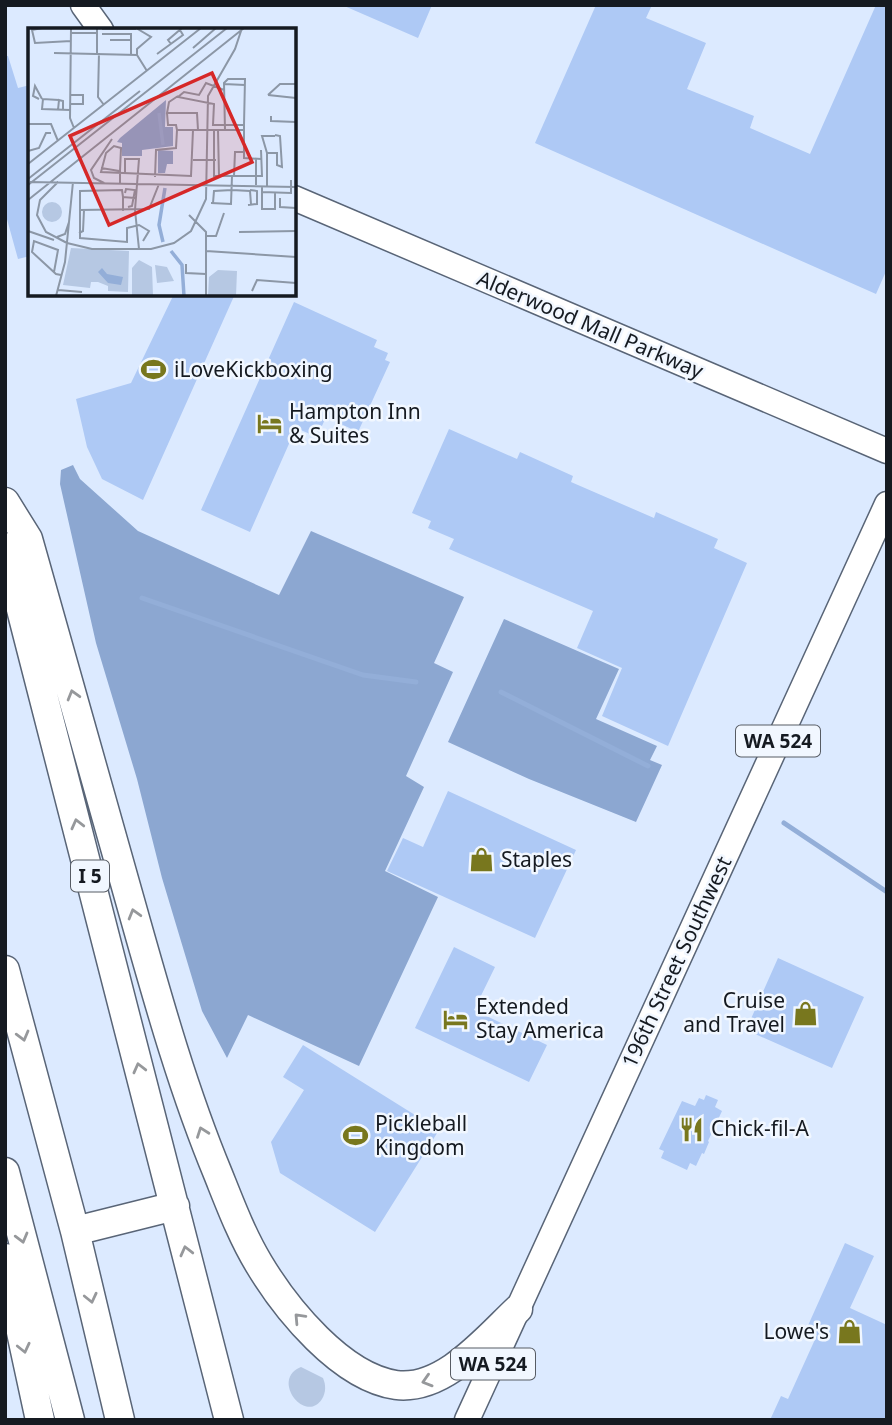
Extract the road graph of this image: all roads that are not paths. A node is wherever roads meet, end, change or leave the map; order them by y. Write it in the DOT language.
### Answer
graph roads {
  1 [pos="83,5"];
  2 [pos="99,28"];
  3 [pos="296,199"];
  4 [pos="887,451"];
  5 [pos="5,502"];
  6 [pos="887,504"];
  7 [pos="5,547"];
  8 [pos="5,970"];
  9 [pos="5,1172"];
  10 [pos="175,1206"];
  11 [pos="75,1231"];
  12 [pos="5,1258"];
  13 [pos="198,1296"];
  14 [pos="518,1309"];
  15 [pos="40,1420"];
  16 [pos="70,1420"];
  17 [pos="120,1420"];
  18 [pos="229,1420"];
  19 [pos="242,1420"];
  20 [pos="467,1420"];
  1 -- 2 [label="main road"];
  3 -- 4 [label="main road, Alderwood Mall Parkway"];
  14 -- 5 [label="highway, one-way"];
  6 -- 14 [label="main road, 196th Street Southwest / WA 524"];
  10 -- 7 [label="highway, I 5, one-way"];
  8 -- 11 [label="highway, one-way"];
  9 -- 16 [label="highway, one-way"];
  10 -- 11 [label="highway"];
  13 -- 10 [label="highway, I 5, one-way"];
  11 -- 17 [label="highway, one-way"];
  12 -- 15 [label="highway, one-way"];
  13 -- 18 [label="highway, I 5"];
  13 -- 19 [label="highway"];
  14 -- 20 [label="main road, 196th Street Southwest / WA 524"];
}
